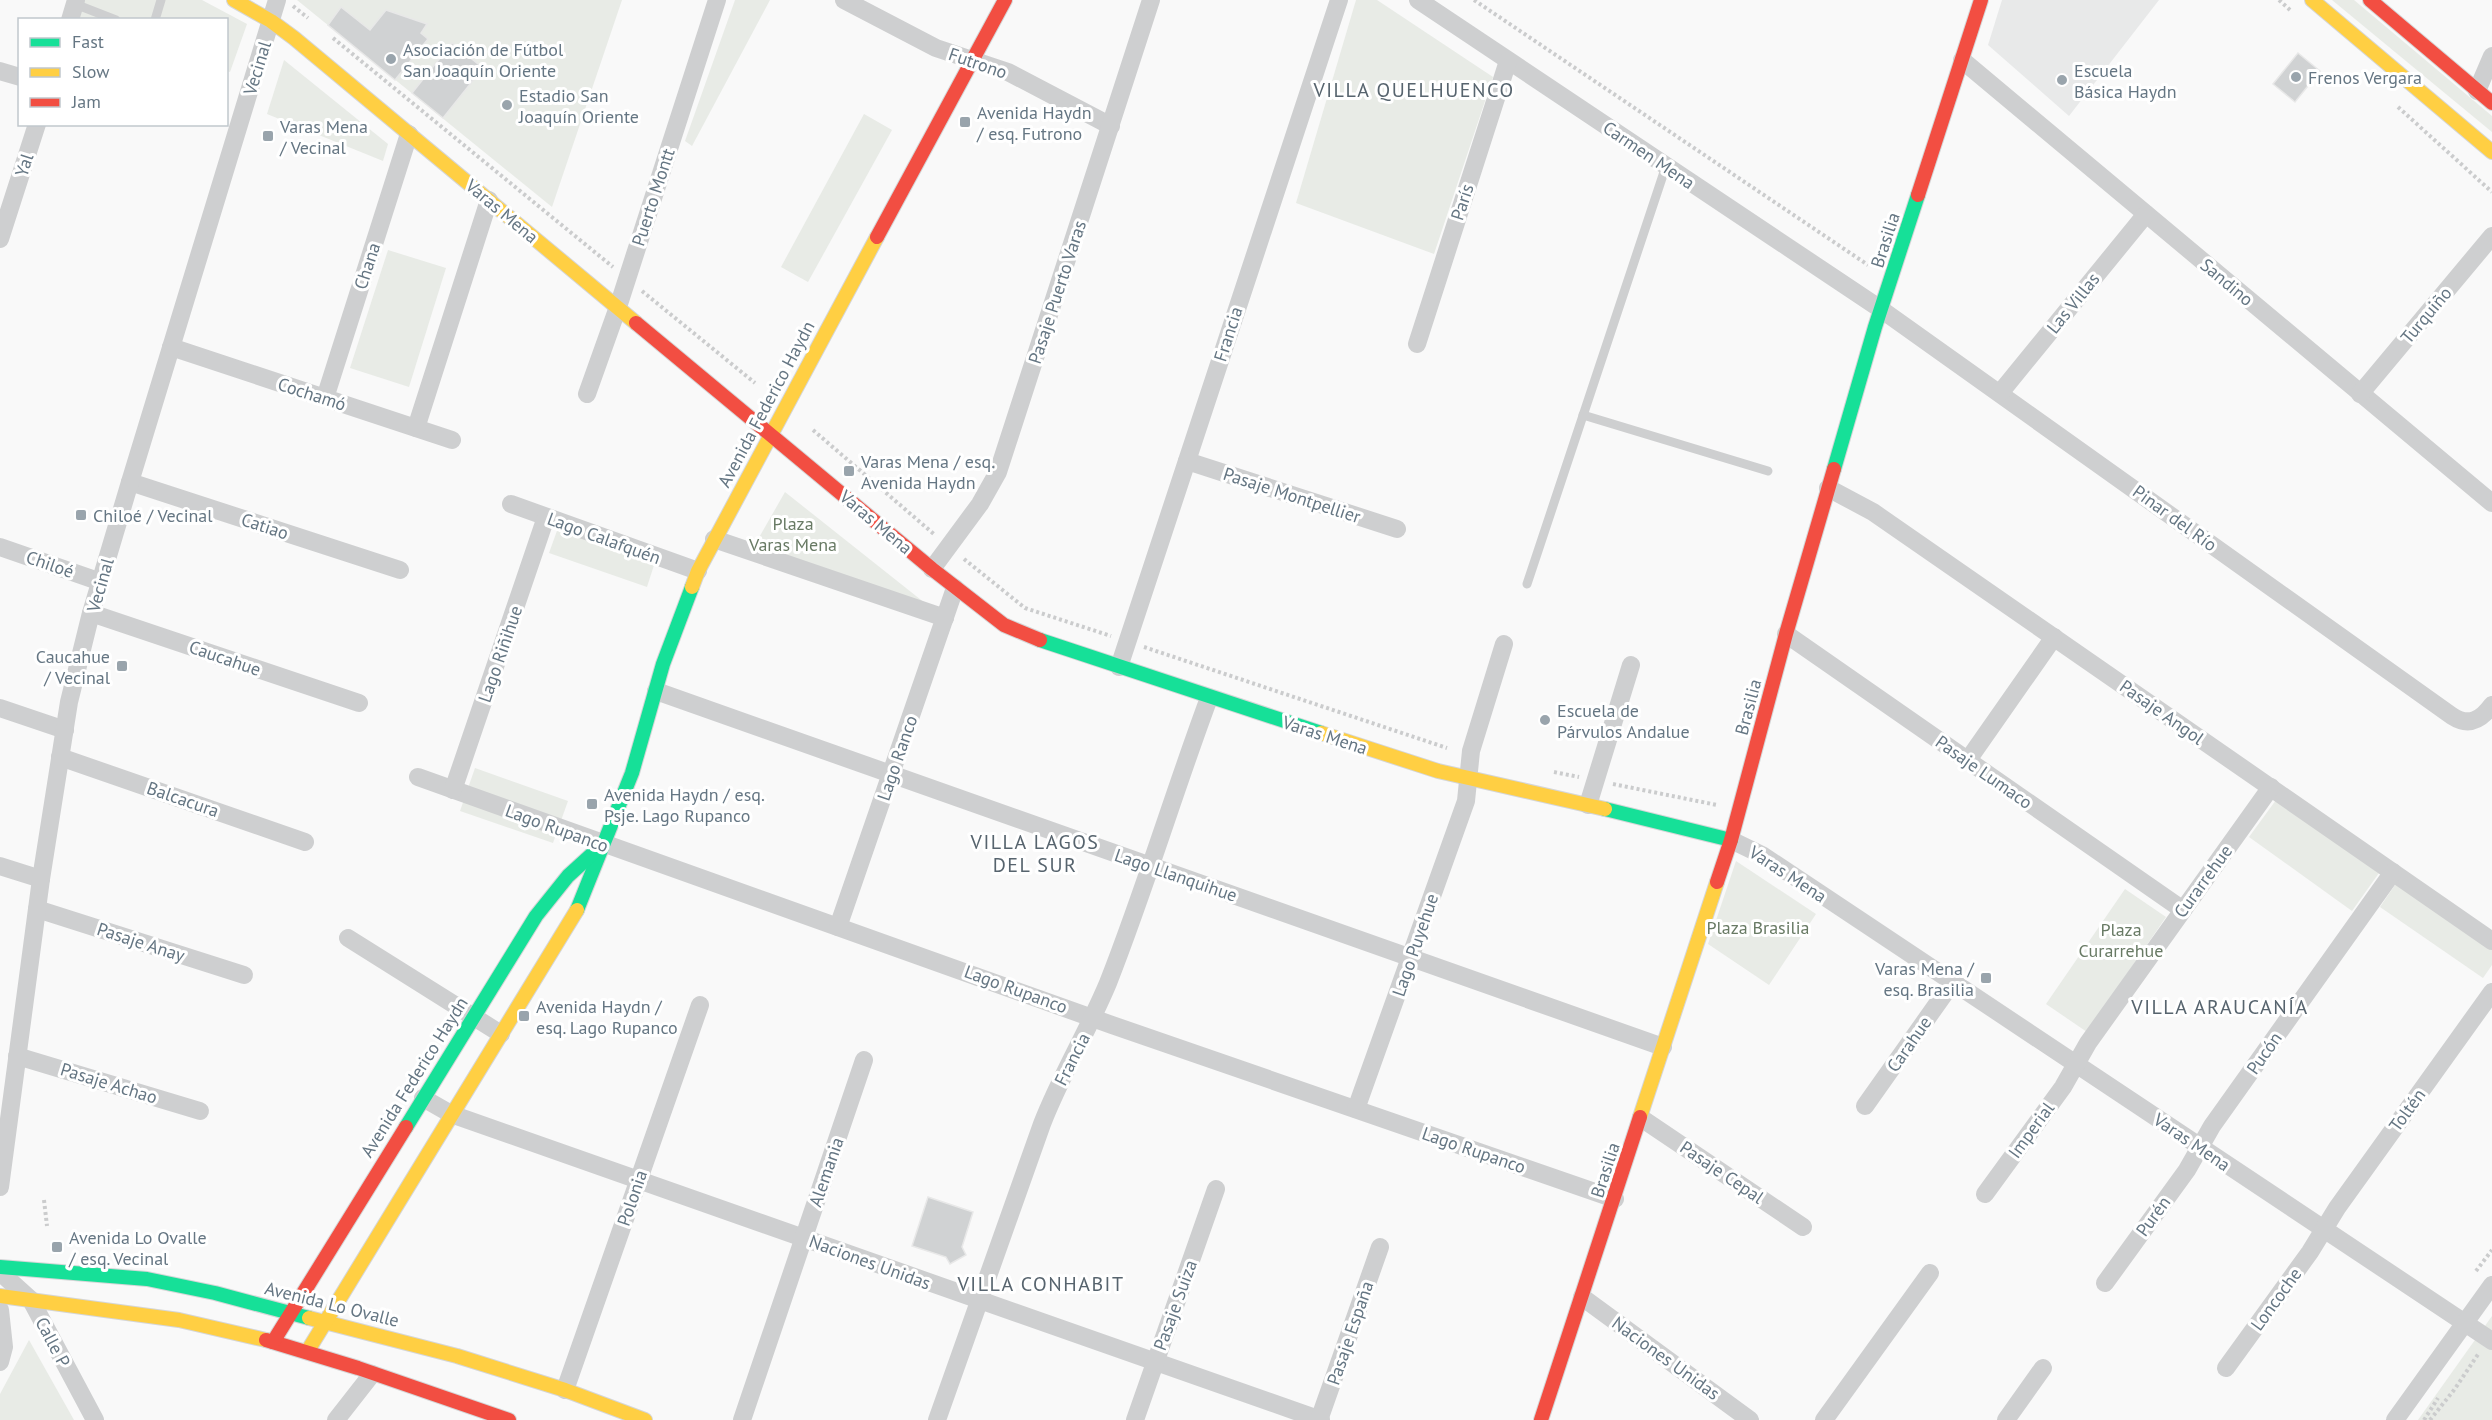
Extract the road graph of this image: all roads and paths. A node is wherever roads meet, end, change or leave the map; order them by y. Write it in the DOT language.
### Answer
graph roads {
  1 [pos="161,0"];
  2 [pos="234,0"];
  3 [pos="717,0"];
  4 [pos="844,0"];
  5 [pos="1005,0"];
  6 [pos="1151,0"];
  7 [pos="1339,0"];
  8 [pos="1418,0"];
  9 [pos="1474,0"];
  10 [pos="1981,0"];
  11 [pos="2312,0"];
  12 [pos="2370,0"];
  13 [pos="283,1"];
  14 [pos="74,8"];
  15 [pos="109,18"];
  16 [pos="155,18"];
  17 [pos="271,21"];
  18 [pos="317,25"];
  19 [pos="326,32"];
  20 [pos="2492,56"];
  21 [pos="972,60"];
  22 [pos="1962,60"];
  23 [pos="1508,61"];
  24 [pos="0,71"];
  25 [pos="18,76"];
  26 [pos="2477,91"];
  27 [pos="2492,103"];
  28 [pos="36,126"];
  29 [pos="1111,126"];
  30 [pos="410,134"];
  31 [pos="2492,152"];
  32 [pos="1666,166"];
  33 [pos="489,200"];
  34 [pos="2146,214"];
  35 [pos="2492,236"];
  36 [pos="0,237"];
  37 [pos="1868,265"];
  38 [pos="627,279"];
  39 [pos="618,307"];
  40 [pos="1882,310"];
  41 [pos="1416,344"];
  42 [pos="171,347"];
  43 [pos="755,383"];
  44 [pos="2000,393"];
  45 [pos="2360,393"];
  46 [pos="587,394"];
  47 [pos="325,398"];
  48 [pos="1583,415"];
  49 [pos="416,428"];
  50 [pos="813,430"];
  51 [pos="771,434"];
  52 [pos="452,440"];
  53 [pos="1187,461"];
  54 [pos="1768,471"];
  55 [pos="130,482"];
  56 [pos="1828,488"];
  57 [pos="2492,503"];
  58 [pos="511,504"];
  59 [pos="546,517"];
  60 [pos="1397,529"];
  61 [pos="714,539"];
  62 [pos="0,547"];
  63 [pos="949,547"];
  64 [pos="932,569"];
  65 [pos="400,570"];
  66 [pos="698,571"];
  67 [pos="101,582"];
  68 [pos="1527,584"];
  69 [pos="955,588"];
  70 [pos="91,613"];
  71 [pos="945,618"];
  72 [pos="1786,634"];
  73 [pos="2054,637"];
  74 [pos="1127,641"];
  75 [pos="1503,644"];
  76 [pos="1632,664"];
  77 [pos="1119,668"];
  78 [pos="656,691"];
  79 [pos="1209,698"];
  80 [pos="359,703"];
  81 [pos="2492,705"];
  82 [pos="0,708"];
  83 [pos="65,730"];
  84 [pos="1471,756"];
  85 [pos="60,757"];
  86 [pos="1968,760"];
  87 [pos="1551,771"];
  88 [pos="891,774"];
  89 [pos="418,777"];
  90 [pos="1468,779"];
  91 [pos="1596,780"];
  92 [pos="2271,787"];
  93 [pos="453,790"];
  94 [pos="1718,805"];
  95 [pos="1588,806"];
  96 [pos="1731,840"];
  97 [pos="305,842"];
  98 [pos="603,844"];
  99 [pos="1149,865"];
  100 [pos="0,866"];
  101 [pos="2393,872"];
  102 [pos="41,879"];
  103 [pos="37,909"];
  104 [pos="2183,910"];
  105 [pos="838,927"];
  106 [pos="348,938"];
  107 [pos="2492,941"];
  108 [pos="1411,958"];
  109 [pos="244,975"];
  110 [pos="1952,983"];
  111 [pos="2492,992"];
  112 [pos="700,1005"];
  113 [pos="474,1016"];
  114 [pos="1093,1017"];
  115 [pos="501,1034"];
  116 [pos="1663,1047"];
  117 [pos="17,1056"];
  118 [pos="864,1060"];
  119 [pos="2076,1065"];
  120 [pos="423,1098"];
  121 [pos="1865,1106"];
  122 [pos="1356,1109"];
  123 [pos="200,1111"];
  124 [pos="452,1114"];
  125 [pos="1641,1118"];
  126 [pos="2200,1147"];
  127 [pos="639,1180"];
  128 [pos="0,1187"];
  129 [pos="1216,1189"];
  130 [pos="1985,1194"];
  131 [pos="1615,1199"];
  132 [pos="44,1200"];
  133 [pos="377,1203"];
  134 [pos="47,1226"];
  135 [pos="1803,1227"];
  136 [pos="2324,1230"];
  137 [pos="803,1239"];
  138 [pos="1380,1247"];
  139 [pos="2492,1250"];
  140 [pos="0,1267"];
  141 [pos="0,1272"];
  142 [pos="1930,1273"];
  143 [pos="2475,1274"];
  144 [pos="2105,1283"];
  145 [pos="2492,1284"];
  146 [pos="0,1296"];
  147 [pos="1582,1297"];
  148 [pos="31,1300"];
  149 [pos="979,1301"];
  150 [pos="0,1310"];
  151 [pos="291,1312"];
  152 [pos="325,1321"];
  153 [pos="2465,1323"];
  154 [pos="2490,1340"];
  155 [pos="273,1342"];
  156 [pos="307,1352"];
  157 [pos="0,1362"];
  158 [pos="1155,1362"];
  159 [pos="2043,1368"];
  160 [pos="2226,1368"];
  161 [pos="372,1374"];
  162 [pos="565,1390"];
  163 [pos="94,1420"];
  164 [pos="336,1420"];
  165 [pos="509,1420"];
  166 [pos="645,1420"];
  167 [pos="742,1420"];
  168 [pos="937,1420"];
  169 [pos="1134,1420"];
  170 [pos="1320,1420"];
  171 [pos="1541,1420"];
  172 [pos="1750,1420"];
  173 [pos="1824,1420"];
  174 [pos="2006,1420"];
  175 [pos="2395,1420"];
  176 [pos="2430,1420"];
  1 -- 16 [label="lane"];
  2 -- 17 [label="street, Varas Mena"];
  3 -- 38 [label="street, Puerto Montt"];
  4 -- 21 [label="street, Futrono"];
  5 -- 21 [label="street, Avenida Federico Haydn"];
  6 -- 29 [label="street, Pasaje Puerto Varas"];
  7 -- 53 [label="street, Francia"];
  8 -- 23 [label="street, Carmen Mena"];
  9 -- 37 [label="path"];
  10 -- 22 [label="street, Brasilia"];
  11 -- 31 [label="street"];
  12 -- 26 [label="street"];
  13 -- 17 [label="street, Vecinal"];
  13 -- 18 [label="path"];
  14 -- 15 [label="lane"];
  17 -- 30 [label="street, Varas Mena"];
  17 -- 42 [label="street, Vecinal"];
  19 -- 38 [label="path"];
  20 -- 26 [label="street"];
  21 -- 29 [label="street, Futrono"];
  21 -- 51 [label="street, Avenida Federico Haydn"];
  22 -- 34 [label="street, Sandino"];
  22 -- 40 [label="street, Brasilia"];
  23 -- 32 [label="street, Carmen Mena"];
  23 -- 41 [label="street, París"];
  24 -- 25 [label="street"];
  26 -- 27 [label="street"];
  28 -- 36 [label="street, Yal"];
  29 -- 63 [label="street, Pasaje Puerto Varas"];
  30 -- 33 [label="street, Varas Mena"];
  30 -- 47 [label="street, Chana"];
  32 -- 40 [label="street, Carmen Mena"];
  32 -- 48 [label="lane"];
  33 -- 39 [label="street, Varas Mena"];
  33 -- 49 [label="street"];
  34 -- 44 [label="street, Las Villas"];
  34 -- 45 [label="street, Sandino"];
  35 -- 45 [label="street, Turquiño"];
  38 -- 39 [label="street, Puerto Montt"];
  38 -- 43 [label="path"];
  39 -- 46 [label="street, Puerto Montt"];
  39 -- 51 [label="street, Varas Mena"];
  40 -- 44 [label="street, Pinar del Río"];
  40 -- 56 [label="street, Brasilia"];
  42 -- 47 [label="street, Cochamó"];
  42 -- 55 [label="street, Vecinal"];
  44 -- 81 [label="street, Pinar del Río"];
  45 -- 57 [label="street, Sandino"];
  47 -- 49 [label="street, Cochamó"];
  48 -- 54 [label="lane"];
  48 -- 68 [label="lane"];
  49 -- 52 [label="street, Cochamó"];
  50 -- 63 [label="path"];
  51 -- 61 [label="street, Avenida Federico Haydn"];
  51 -- 64 [label="street, Varas Mena"];
  53 -- 60 [label="street, Pasaje Montpellier"];
  53 -- 74 [label="street, Francia"];
  55 -- 65 [label="street, Catiao"];
  55 -- 67 [label="street, Vecinal"];
  56 -- 72 [label="street, Brasilia"];
  56 -- 73 [label="street, Pasaje Angol"];
  58 -- 59 [label="street, Lago Calafquén"];
  59 -- 66 [label="street, Lago Calafquén"];
  59 -- 93 [label="street, Lago Riñihue"];
  61 -- 66 [label="street, Avenida Federico Haydn"];
  61 -- 71 [label="street"];
  62 -- 67 [label="street, Chiloé"];
  63 -- 64 [label="street, Pasaje Puerto Varas"];
  63 -- 74 [label="path"];
  64 -- 69 [label="street, Varas Mena"];
  66 -- 78 [label="street, Avenida Federico Haydn"];
  67 -- 70 [label="street, Vecinal"];
  69 -- 71 [label="street, Lago Ranco"];
  69 -- 77 [label="street, Varas Mena"];
  70 -- 80 [label="street, Caucahue"];
  70 -- 83 [label="street, Vecinal"];
  71 -- 88 [label="street, Lago Ranco"];
  72 -- 86 [label="street, Pasaje Lumaco"];
  72 -- 96 [label="street, Brasilia"];
  73 -- 86 [label="street"];
  73 -- 92 [label="street, Pasaje Angol"];
  74 -- 77 [label="street, Francia"];
  74 -- 84 [label="path"];
  75 -- 84 [label="street, Lago Puyehue"];
  76 -- 91 [label="street"];
  77 -- 79 [label="street, Varas Mena"];
  78 -- 88 [label="street, Lago Llanquihue"];
  78 -- 98 [label="street, Avenida Federico Haydn"];
  79 -- 90 [label="street, Varas Mena"];
  79 -- 99 [label="street, Francia"];
  82 -- 83 [label="street"];
  83 -- 85 [label="street, Vecinal"];
  84 -- 90 [label="street, Lago Puyehue"];
  85 -- 97 [label="street, Balcacura"];
  85 -- 102 [label="street, Vecinal"];
  86 -- 104 [label="street, Pasaje Lumaco"];
  87 -- 91 [label="path"];
  88 -- 99 [label="street, Lago Llanquihue"];
  88 -- 105 [label="street, Lago Ranco"];
  89 -- 93 [label="street, Lago Rupanco"];
  90 -- 95 [label="street, Varas Mena"];
  90 -- 108 [label="street, Lago Puyehue"];
  91 -- 94 [label="path"];
  91 -- 95 [label="street"];
  92 -- 101 [label="street, Pasaje Angol"];
  92 -- 104 [label="street, Curarrehue"];
  93 -- 98 [label="street, Lago Rupanco"];
  95 -- 96 [label="street, Varas Mena"];
  96 -- 110 [label="street, Varas Mena"];
  96 -- 116 [label="street, Brasilia"];
  98 -- 105 [label="street, Lago Rupanco"];
  98 -- 113 [label="street, Avenida Federico Haydn"];
  98 -- 115 [label="street, Avenida Federico Haydn"];
  99 -- 108 [label="street, Lago Llanquihue"];
  99 -- 114 [label="street, Francia"];
  100 -- 102 [label="street"];
  101 -- 107 [label="street, Pasaje Angol"];
  101 -- 126 [label="street, Pucón"];
  102 -- 103 [label="street, Vecinal"];
  103 -- 109 [label="street, Pasaje Anay"];
  103 -- 117 [label="street, Vecinal"];
  104 -- 119 [label="street, Curarrehue"];
  105 -- 114 [label="street, Lago Rupanco"];
  106 -- 113 [label="street"];
  108 -- 116 [label="street, Lago Llanquihue"];
  108 -- 122 [label="street, Lago Puyehue"];
  110 -- 119 [label="street, Varas Mena"];
  110 -- 121 [label="street, Carahue"];
  111 -- 136 [label="street, Toltén"];
  112 -- 127 [label="street, Polonia"];
  113 -- 115 [label="street"];
  113 -- 120 [label="street, Avenida Federico Haydn"];
  114 -- 122 [label="street, Lago Rupanco"];
  114 -- 149 [label="street, Francia"];
  115 -- 124 [label="street, Avenida Federico Haydn"];
  116 -- 125 [label="street, Brasilia"];
  117 -- 123 [label="street, Pasaje Achao"];
  117 -- 128 [label="street, Vecinal"];
  118 -- 137 [label="street, Alemania"];
  119 -- 126 [label="street, Varas Mena"];
  119 -- 130 [label="street, Imperial"];
  120 -- 124 [label="street, Naciones Unidas"];
  120 -- 133 [label="street, Avenida Federico Haydn"];
  122 -- 131 [label="street, Lago Rupanco"];
  124 -- 127 [label="street, Naciones Unidas"];
  124 -- 133 [label="street, Avenida Federico Haydn"];
  125 -- 131 [label="street, Brasilia"];
  125 -- 135 [label="street, Pasaje Cepal"];
  126 -- 136 [label="street, Varas Mena"];
  126 -- 144 [label="street, Purén"];
  127 -- 137 [label="street, Naciones Unidas"];
  127 -- 162 [label="street, Polonia"];
  129 -- 158 [label="street, Pasaje Suiza"];
  131 -- 147 [label="street, Brasilia"];
  132 -- 134 [label="path"];
  133 -- 151 [label="street, Avenida Federico Haydn"];
  133 -- 152 [label="street, Avenida Federico Haydn"];
  136 -- 153 [label="street, Varas Mena"];
  136 -- 160 [label="street, Loncoche"];
  137 -- 149 [label="street, Naciones Unidas"];
  137 -- 167 [label="street, Alemania"];
  138 -- 170 [label="street, Pasaje España"];
  139 -- 143 [label="path"];
  140 -- 151 [label="street, Avenida Lo Ovalle"];
  141 -- 148 [label="street, Calle P"];
  142 -- 173 [label="street"];
  145 -- 153 [label="street"];
  146 -- 148 [label="street"];
  147 -- 171 [label="street, Brasilia"];
  147 -- 172 [label="street, Naciones Unidas"];
  148 -- 155 [label="street"];
  148 -- 163 [label="street, Calle P"];
  149 -- 158 [label="street, Naciones Unidas"];
  149 -- 168 [label="street, Francia"];
  150 -- 157 [label="street"];
  151 -- 152 [label="street, Avenida Lo Ovalle"];
  151 -- 155 [label="street, Avenida Federico Haydn"];
  152 -- 156 [label="street, Avenida Federico Haydn"];
  152 -- 162 [label="street, Avenida Lo Ovalle"];
  153 -- 154 [label="street, Varas Mena"];
  153 -- 175 [label="street"];
  154 -- 176 [label="path"];
  155 -- 156 [label="street"];
  156 -- 161 [label="street"];
  158 -- 169 [label="street, Pasaje Suiza"];
  158 -- 170 [label="street, Naciones Unidas"];
  159 -- 174 [label="street"];
  161 -- 164 [label="street"];
  161 -- 165 [label="street"];
  162 -- 166 [label="street, Avenida Lo Ovalle"];
}
